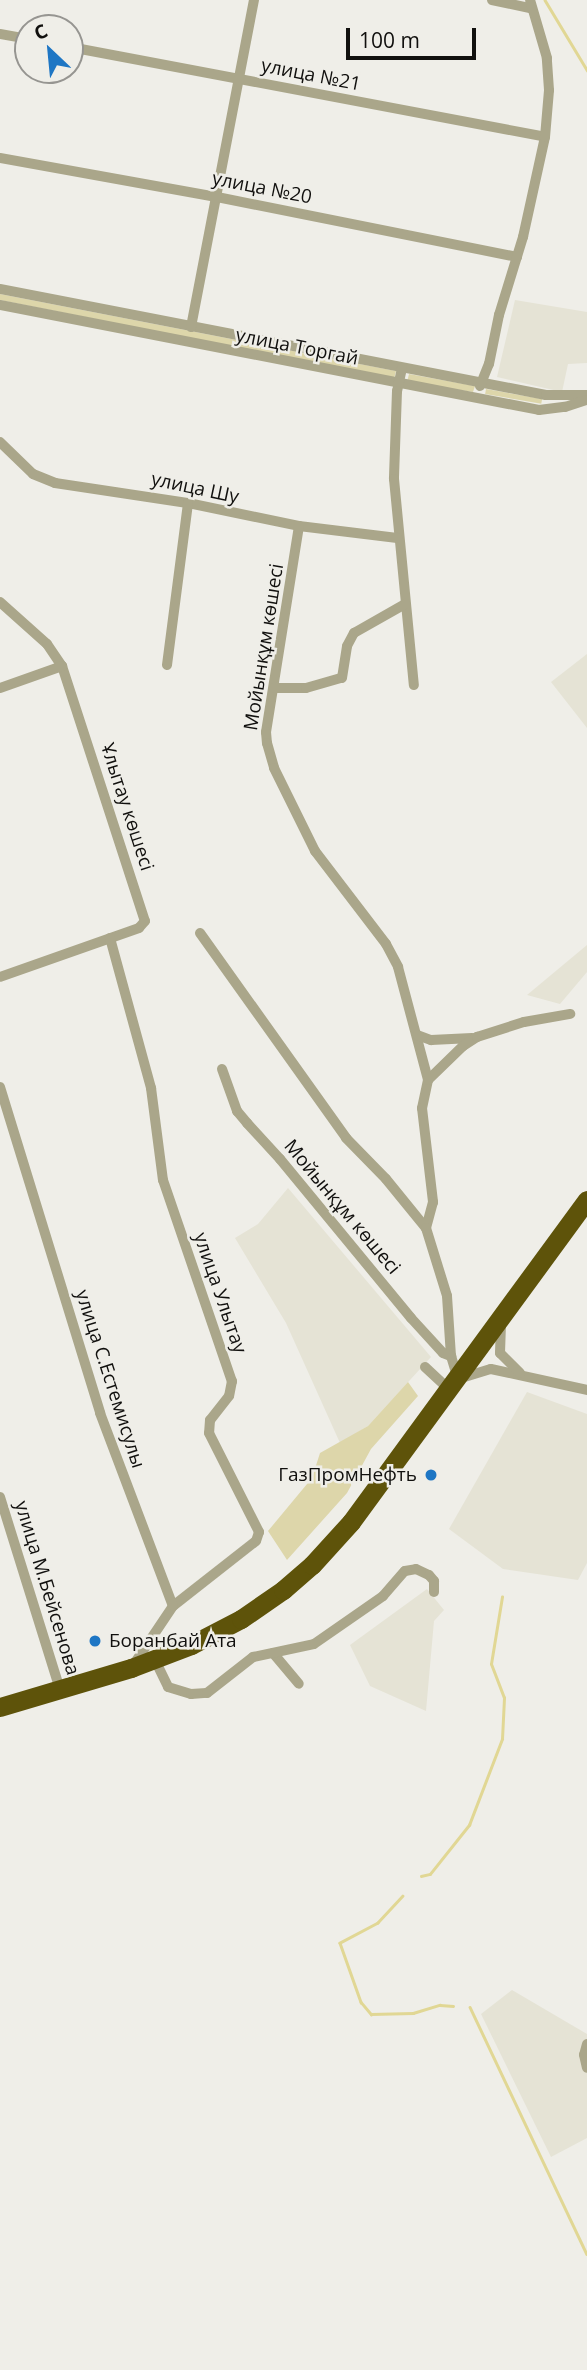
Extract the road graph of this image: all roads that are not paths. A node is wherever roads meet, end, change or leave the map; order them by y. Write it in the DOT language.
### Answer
graph roads {
  1 [pos="254,0"];
  2 [pos="492,0"];
  3 [pos="531,4"];
  4 [pos="84,50"];
  5 [pos="239,79"];
  6 [pos="545,137"];
  7 [pos="0,158"];
  8 [pos="217,197"];
  9 [pos="517,257"];
  10 [pos="0,289"];
  11 [pos="0,304"];
  12 [pos="191,327"];
  13 [pos="402,368"];
  14 [pos="481,382"];
  15 [pos="399,384"];
  16 [pos="587,398"];
  17 [pos="476,399"];
  18 [pos="0,442"];
  19 [pos="188,503"];
  20 [pos="299,526"];
  21 [pos="397,538"];
  22 [pos="0,602"];
  23 [pos="405,604"];
  24 [pos="167,665"];
  25 [pos="62,666"];
  26 [pos="414,685"];
  27 [pos="0,688"];
  28 [pos="274,688"];
  29 [pos="200,933"];
  30 [pos="110,939"];
  31 [pos="0,975"];
  32 [pos="570,1014"];
  33 [pos="416,1035"];
  34 [pos="477,1037"];
  35 [pos="222,1069"];
  36 [pos="428,1080"];
  37 [pos="0,1087"];
  38 [pos="587,1200"];
  39 [pos="426,1228"];
  40 [pos="502,1319"];
  41 [pos="451,1356"];
  42 [pos="425,1367"];
  43 [pos="522,1374"];
  44 [pos="454,1384"];
  45 [pos="587,1391"];
  46 [pos="0,1497"];
  47 [pos="434,1592"];
  48 [pos="173,1606"];
  49 [pos="273,1653"];
  50 [pos="155,1660"];
  51 [pos="131,1668"];
  52 [pos="299,1684"];
  53 [pos="60,1690"];
  54 [pos="0,1707"];
  55 [pos="587,2044"];
  56 [pos="587,2068"];
  1 -- 5 [label="street"];
  2 -- 3 [label="street"];
  3 -- 6 [label="street"];
  4 -- 5 [label="street, улица №21"];
  5 -- 6 [label="street, улица №21"];
  5 -- 8 [label="street"];
  6 -- 9 [label="street"];
  7 -- 8 [label="street, улица №20"];
  8 -- 9 [label="street, улица №20"];
  8 -- 12 [label="street"];
  9 -- 14 [label="street"];
  10 -- 12 [label="street, улица Торгай"];
  11 -- 15 [label="street, улица Торгай"];
  12 -- 13 [label="street, улица Торгай"];
  13 -- 14 [label="street, улица Торгай"];
  13 -- 15 [label="street"];
  14 -- 16 [label="street, улица Торгай"];
  14 -- 17 [label="street"];
  15 -- 17 [label="street, улица Торгай"];
  15 -- 21 [label="street"];
  16 -- 17 [label="street, улица Торгай"];
  18 -- 19 [label="street, улица Шу"];
  19 -- 20 [label="street, улица Шу"];
  19 -- 24 [label="street"];
  20 -- 21 [label="street, улица Шу"];
  20 -- 28 [label="street, Мойынқұм көшесі"];
  21 -- 23 [label="street"];
  22 -- 25 [label="street"];
  23 -- 26 [label="street"];
  23 -- 28 [label="street"];
  25 -- 27 [label="street"];
  25 -- 30 [label="street, Ұлытау көшесі"];
  28 -- 33 [label="street, Мойынқұм көшесі"];
  29 -- 39 [label="street"];
  30 -- 31 [label="street"];
  30 -- 48 [label="street, улица Улытау"];
  32 -- 34 [label="street"];
  33 -- 34 [label="street"];
  33 -- 36 [label="street, Мойынқұм көшесі"];
  34 -- 36 [label="street"];
  35 -- 41 [label="street, Мойынқұм көшесі"];
  36 -- 39 [label="street, Мойынқұм көшесі"];
  37 -- 48 [label="street, улица С.Естемисулы"];
  38 -- 40 [label="highway"];
  39 -- 41 [label="street, Мойынқұм көшесі"];
  40 -- 43 [label="street"];
  40 -- 44 [label="highway"];
  41 -- 44 [label="street, Мойынқұм көшесі"];
  42 -- 44 [label="street"];
  43 -- 44 [label="street"];
  43 -- 45 [label="street"];
  44 -- 50 [label="highway"];
  46 -- 53 [label="street, улица М.Бейсенова"];
  47 -- 49 [label="street"];
  48 -- 51 [label="street"];
  49 -- 50 [label="street"];
  49 -- 52 [label="street"];
  50 -- 51 [label="highway"];
  51 -- 53 [label="highway"];
  53 -- 54 [label="highway"];
  55 -- 56 [label="street"];
}
